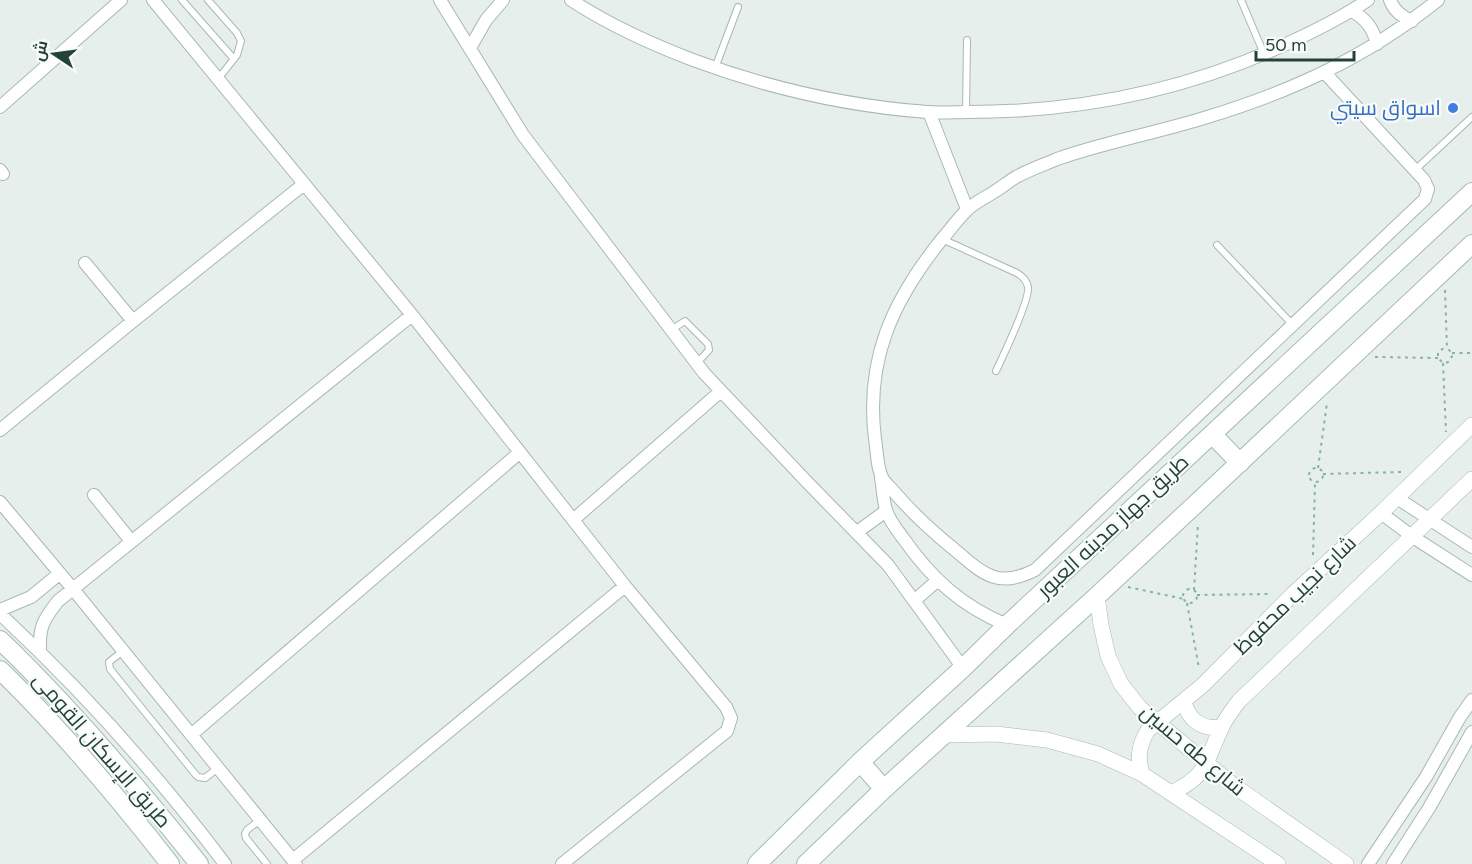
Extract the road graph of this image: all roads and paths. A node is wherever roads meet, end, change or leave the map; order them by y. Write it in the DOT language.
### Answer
graph roads {
  1 [pos="122,0"];
  2 [pos="153,0"];
  3 [pos="182,0"];
  4 [pos="208,0"];
  5 [pos="441,0"];
  6 [pos="503,0"];
  7 [pos="571,0"];
  8 [pos="1241,0"];
  9 [pos="1368,0"];
  10 [pos="1390,0"];
  11 [pos="1438,0"];
  12 [pos="738,7"];
  13 [pos="1352,11"];
  14 [pos="1412,21"];
  15 [pos="968,40"];
  16 [pos="1377,44"];
  17 [pos="470,48"];
  18 [pos="1264,54"];
  19 [pos="234,59"];
  20 [pos="715,68"];
  21 [pos="1325,73"];
  22 [pos="218,79"];
  23 [pos="0,107"];
  24 [pos="928,112"];
  25 [pos="966,112"];
  26 [pos="1472,117"];
  27 [pos="1415,170"];
  28 [pos="304,184"];
  29 [pos="1472,192"];
  30 [pos="967,209"];
  31 [pos="942,239"];
  32 [pos="1472,244"];
  33 [pos="1218,245"];
  34 [pos="85,263"];
  35 [pos="1445,270"];
  36 [pos="412,315"];
  37 [pos="133,321"];
  38 [pos="1293,325"];
  39 [pos="671,330"];
  40 [pos="1447,348"];
  41 [pos="1452,353"];
  42 [pos="1472,353"];
  43 [pos="1352,357"];
  44 [pos="1438,358"];
  45 [pos="1443,363"];
  46 [pos="697,364"];
  47 [pos="996,371"];
  48 [pos="1330,377"];
  49 [pos="721,391"];
  50 [pos="1472,425"];
  51 [pos="0,430"];
  52 [pos="1212,434"];
  53 [pos="1447,449"];
  54 [pos="519,453"];
  55 [pos="1240,463"];
  56 [pos="1318,468"];
  57 [pos="1424,472"];
  58 [pos="1323,474"];
  59 [pos="881,477"];
  60 [pos="1472,479"];
  61 [pos="1315,483"];
  62 [pos="94,495"];
  63 [pos="1397,498"];
  64 [pos="1200,500"];
  65 [pos="0,502"];
  66 [pos="886,511"];
  67 [pos="1381,513"];
  68 [pos="573,520"];
  69 [pos="1430,520"];
  70 [pos="857,532"];
  71 [pos="1413,537"];
  72 [pos="131,542"];
  73 [pos="1472,546"];
  74 [pos="59,574"];
  75 [pos="1472,575"];
  76 [pos="1313,576"];
  77 [pos="938,580"];
  78 [pos="625,586"];
  79 [pos="73,589"];
  80 [pos="1103,589"];
  81 [pos="1194,590"];
  82 [pos="1293,594"];
  83 [pos="1197,595"];
  84 [pos="1184,599"];
  85 [pos="915,600"];
  86 [pos="1187,603"];
  87 [pos="0,612"];
  88 [pos="1007,625"];
  89 [pos="0,640"];
  90 [pos="40,651"];
  91 [pos="123,651"];
  92 [pos="963,668"];
  93 [pos="0,670"];
  94 [pos="1203,685"];
  95 [pos="1472,700"];
  96 [pos="1184,701"];
  97 [pos="1157,722"];
  98 [pos="1222,727"];
  99 [pos="1472,732"];
  100 [pos="191,735"];
  101 [pos="944,735"];
  102 [pos="860,762"];
  103 [pos="1207,764"];
  104 [pos="218,768"];
  105 [pos="1142,774"];
  106 [pos="884,789"];
  107 [pos="1171,793"];
  108 [pos="260,820"];
  109 [pos="294,862"];
  110 [pos="170,864"];
  111 [pos="199,864"];
  112 [pos="225,864"];
  113 [pos="267,864"];
  114 [pos="562,864"];
  115 [pos="757,864"];
  116 [pos="806,864"];
  117 [pos="1278,864"];
  118 [pos="1346,864"];
  119 [pos="1368,864"];
  120 [pos="1393,864"];
  1 -- 23 [label="street"];
  2 -- 22 [label="street"];
  3 -- 19 [label="lane"];
  4 -- 19 [label="lane"];
  5 -- 17 [label="street"];
  6 -- 17 [label="street"];
  7 -- 20 [label="street"];
  8 -- 18 [label="lane"];
  9 -- 13 [label="street"];
  10 -- 14 [label="street"];
  11 -- 14 [label="street"];
  12 -- 20 [label="lane"];
  13 -- 16 [label="street"];
  13 -- 18 [label="street"];
  14 -- 16 [label="street"];
  15 -- 25 [label="lane"];
  16 -- 21 [label="street"];
  17 -- 39 [label="street"];
  18 -- 25 [label="street"];
  19 -- 22 [label="lane"];
  20 -- 24 [label="street"];
  21 -- 27 [label="street"];
  21 -- 30 [label="street"];
  22 -- 28 [label="street"];
  24 -- 25 [label="street"];
  24 -- 30 [label="street"];
  26 -- 27 [label="lane"];
  27 -- 38 [label="street"];
  28 -- 36 [label="street"];
  28 -- 37 [label="street"];
  29 -- 52 [label="main road, طريق جهاز مدينه العبور"];
  30 -- 31 [label="street"];
  31 -- 47 [label="lane"];
  31 -- 59 [label="street"];
  32 -- 35 [label="main road, طريق جهاز مدينه العبور"];
  33 -- 38 [label="lane"];
  34 -- 37 [label="street"];
  35 -- 40 [label="path"];
  35 -- 43 [label="main road, طريق جهاز مدينه العبور"];
  36 -- 54 [label="street"];
  36 -- 72 [label="street"];
  37 -- 51 [label="street"];
  38 -- 59 [label="street"];
  39 -- 46 [label="street"];
  39 -- 46 [label="lane"];
  40 -- 41 [label="path"];
  40 -- 44 [label="path"];
  41 -- 42 [label="path"];
  41 -- 45 [label="path"];
  43 -- 44 [label="path"];
  43 -- 48 [label="main road, طريق جهاز مدينه العبور"];
  44 -- 45 [label="path"];
  45 -- 53 [label="path"];
  46 -- 49 [label="street"];
  48 -- 55 [label="main road, طريق جهاز مدينه العبور"];
  48 -- 56 [label="path"];
  49 -- 68 [label="street"];
  49 -- 70 [label="street"];
  50 -- 53 [label="street, شارع نجيب محفوظ"];
  52 -- 55 [label="main road"];
  52 -- 88 [label="main road, طريق جهاز مدينه العبور"];
  53 -- 57 [label="street, شارع نجيب محفوظ"];
  54 -- 68 [label="street"];
  54 -- 100 [label="street"];
  55 -- 64 [label="main road, طريق جهاز مدينه العبور"];
  56 -- 58 [label="path"];
  56 -- 61 [label="path"];
  57 -- 58 [label="path"];
  57 -- 63 [label="street, شارع نجيب محفوظ"];
  58 -- 61 [label="path"];
  59 -- 66 [label="street"];
  60 -- 69 [label="street, شارع نجيب محفوظ"];
  61 -- 76 [label="path"];
  62 -- 72 [label="street"];
  63 -- 67 [label="street, شارع نجيب محفوظ"];
  63 -- 69 [label="street"];
  64 -- 80 [label="main road, طريق جهاز مدينه العبور"];
  64 -- 81 [label="path"];
  65 -- 74 [label="street"];
  66 -- 70 [label="street"];
  66 -- 77 [label="street"];
  67 -- 71 [label="street"];
  67 -- 76 [label="street, شارع نجيب محفوظ"];
  68 -- 78 [label="street"];
  69 -- 71 [label="street, شارع نجيب محفوظ"];
  69 -- 73 [label="street"];
  70 -- 85 [label="street"];
  71 -- 75 [label="street"];
  71 -- 98 [label="street, شارع نجيب محفوظ"];
  72 -- 79 [label="street"];
  74 -- 79 [label="street"];
  74 -- 87 [label="street"];
  76 -- 82 [label="street, شارع نجيب محفوظ"];
  77 -- 85 [label="street"];
  77 -- 88 [label="street"];
  78 -- 109 [label="street"];
  78 -- 114 [label="street"];
  79 -- 90 [label="street"];
  79 -- 91 [label="street"];
  80 -- 84 [label="path"];
  80 -- 97 [label="street, شارع طه حسين"];
  80 -- 101 [label="main road, طريق جهاز مدينه العبور"];
  81 -- 83 [label="path"];
  81 -- 84 [label="path"];
  82 -- 83 [label="path"];
  82 -- 94 [label="street, شارع نجيب محفوظ"];
  83 -- 86 [label="path"];
  84 -- 86 [label="path"];
  85 -- 92 [label="street"];
  86 -- 94 [label="path"];
  87 -- 90 [label="street"];
  88 -- 92 [label="main road, طريق جهاز مدينه العبور"];
  89 -- 111 [label="main road, طريق الإسكان القومى"];
  90 -- 112 [label="street"];
  91 -- 100 [label="street"];
  91 -- 104 [label="lane"];
  92 -- 102 [label="main road, طريق جهاز مدينه العبور"];
  93 -- 110 [label="main road, طريق الإسكان القومى"];
  94 -- 96 [label="street, شارع نجيب محفوظ"];
  95 -- 119 [label="street"];
  96 -- 97 [label="street, شارع نجيب محفوظ"];
  96 -- 98 [label="street"];
  97 -- 103 [label="street, شارع طه حسين"];
  97 -- 105 [label="street, شارع نجيب محفوظ"];
  98 -- 103 [label="street, شارع نجيب محفوظ"];
  99 -- 120 [label="street"];
  100 -- 104 [label="street"];
  101 -- 105 [label="street, شارع طه حسين"];
  101 -- 106 [label="main road, طريق جهاز مدينه العبور"];
  102 -- 106 [label="main road"];
  102 -- 115 [label="main road, طريق جهاز مدينه العبور"];
  103 -- 107 [label="street, شارع نجيب محفوظ"];
  103 -- 118 [label="street, شارع طه حسين"];
  104 -- 108 [label="street"];
  105 -- 107 [label="street, شارع طه حسين"];
  106 -- 116 [label="main road, طريق جهاز مدينه العبور"];
  107 -- 117 [label="street, شارع طه حسين"];
  108 -- 109 [label="street"];
  108 -- 113 [label="lane"];
}
